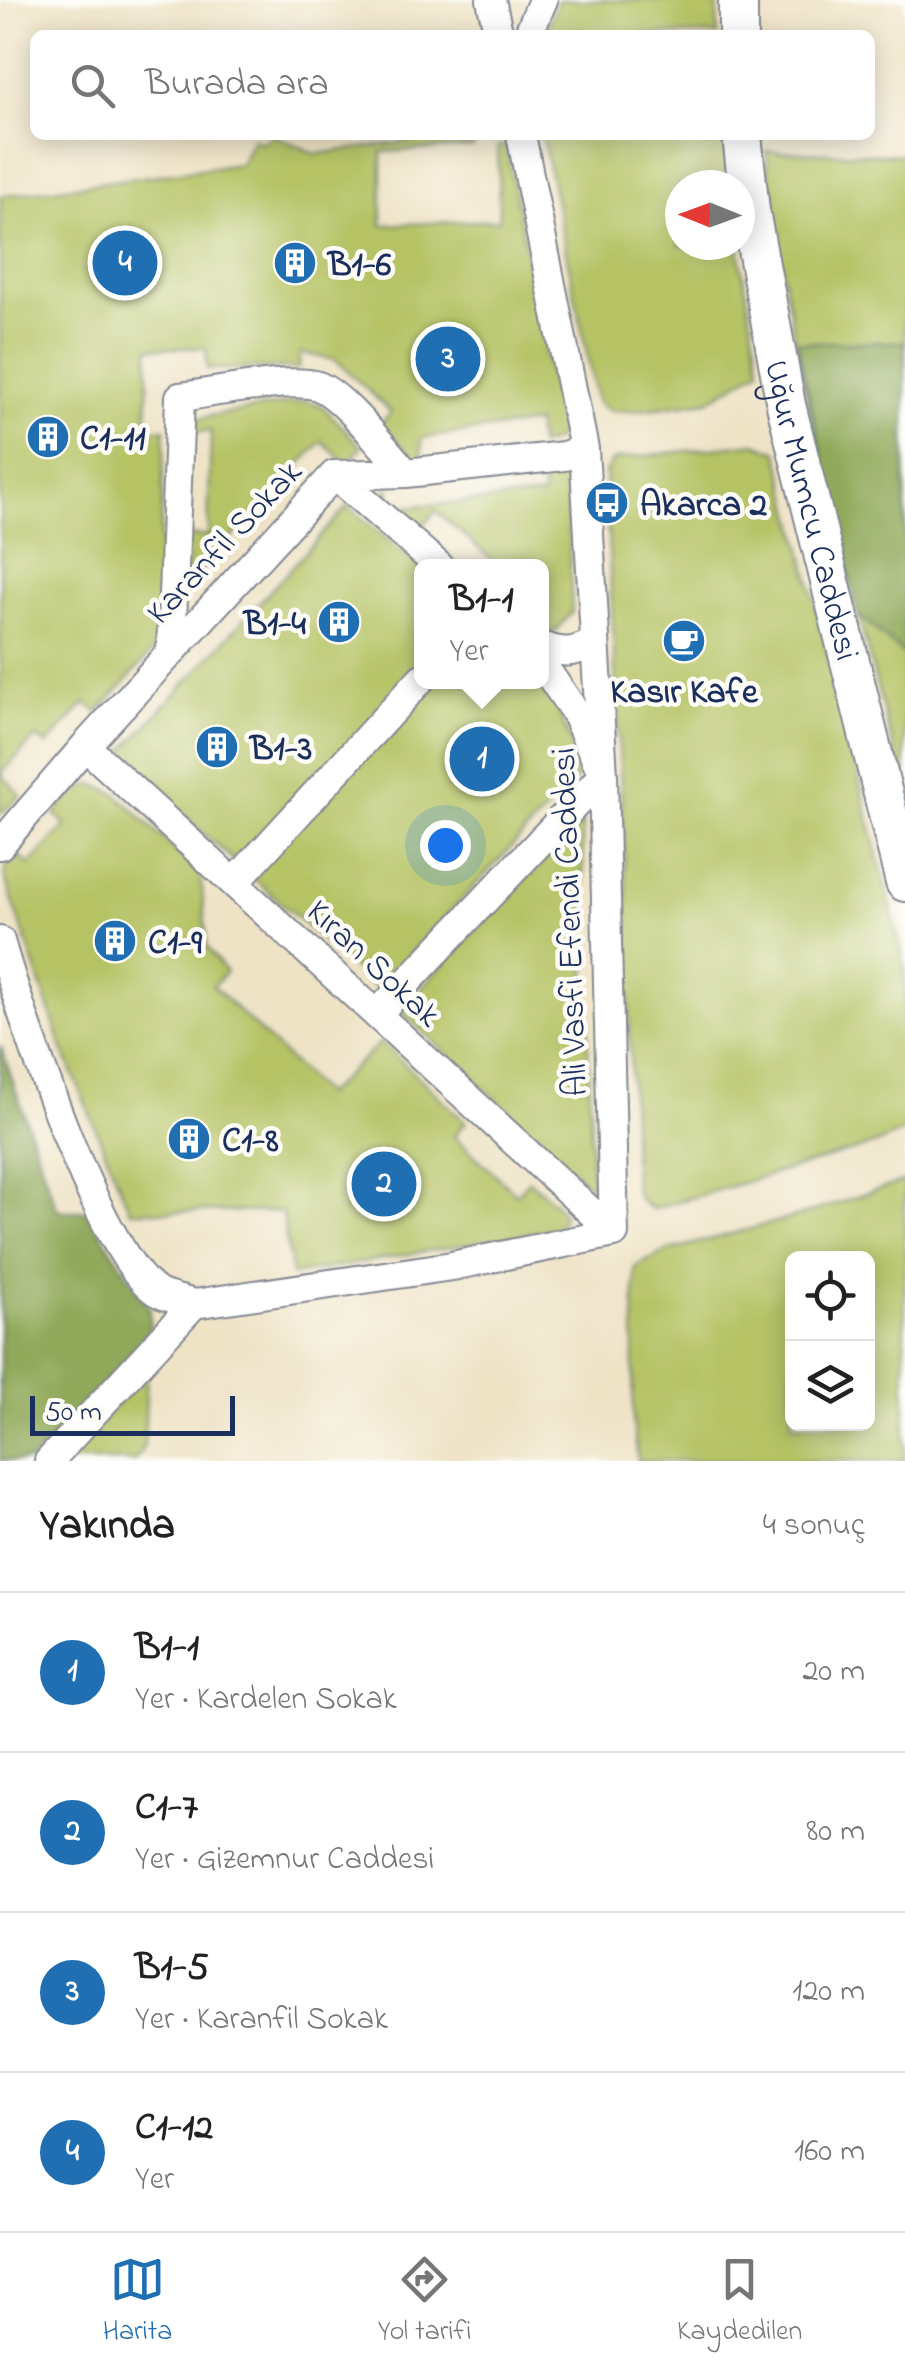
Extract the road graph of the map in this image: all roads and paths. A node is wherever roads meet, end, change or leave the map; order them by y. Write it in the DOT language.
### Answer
graph roads {
  1 [pos="490,0"];
  2 [pos="542,0"];
  3 [pos="738,0"];
  4 [pos="498,30"];
  5 [pos="530,30"];
  6 [pos="738,30"];
  7 [pos="522,140"];
  8 [pos="743,140"];
  9 [pos="584,449"];
  10 [pos="406,473"];
  11 [pos="334,476"];
  12 [pos="431,559"];
  13 [pos="594,642"];
  14 [pos="549,649"];
  15 [pos="172,653"];
  16 [pos="549,674"];
  17 [pos="414,687"];
  18 [pos="85,746"];
  19 [pos="603,775"];
  20 [pos="0,844"];
  21 [pos="245,870"];
  22 [pos="905,882"];
  23 [pos="0,940"];
  24 [pos="377,1014"];
  25 [pos="614,1233"];
  26 [pos="194,1304"];
  27 [pos="49,1461"];
  1 -- 4 [label="street"];
  2 -- 5 [label="street"];
  3 -- 6 [label="street"];
  7 -- 9 [label="street, Ali Vasfi Efendi Caddesi"];
  8 -- 22 [label="street, Uğur Mumcu Caddesi"];
  9 -- 10 [label="street, Karanfil Sokak"];
  9 -- 13 [label="street, Ali Vasfi Efendi Caddesi"];
  10 -- 11 [label="street, Karanfil Sokak"];
  10 -- 15 [label="street"];
  11 -- 12 [label="street"];
  11 -- 15 [label="street, Karanfil Sokak"];
  13 -- 14 [label="street"];
  13 -- 19 [label="street, Ali Vasfi Efendi Caddesi"];
  15 -- 18 [label="street, Karanfil Sokak"];
  16 -- 19 [label="street"];
  17 -- 21 [label="street"];
  18 -- 20 [label="street, Karanfil Sokak"];
  18 -- 24 [label="street, Kıran Sokak"];
  19 -- 24 [label="street"];
  19 -- 25 [label="street, Ali Vasfi Efendi Caddesi"];
  23 -- 26 [label="street"];
  24 -- 25 [label="street, Kıran Sokak"];
  25 -- 26 [label="street"];
  26 -- 27 [label="street"];
}
